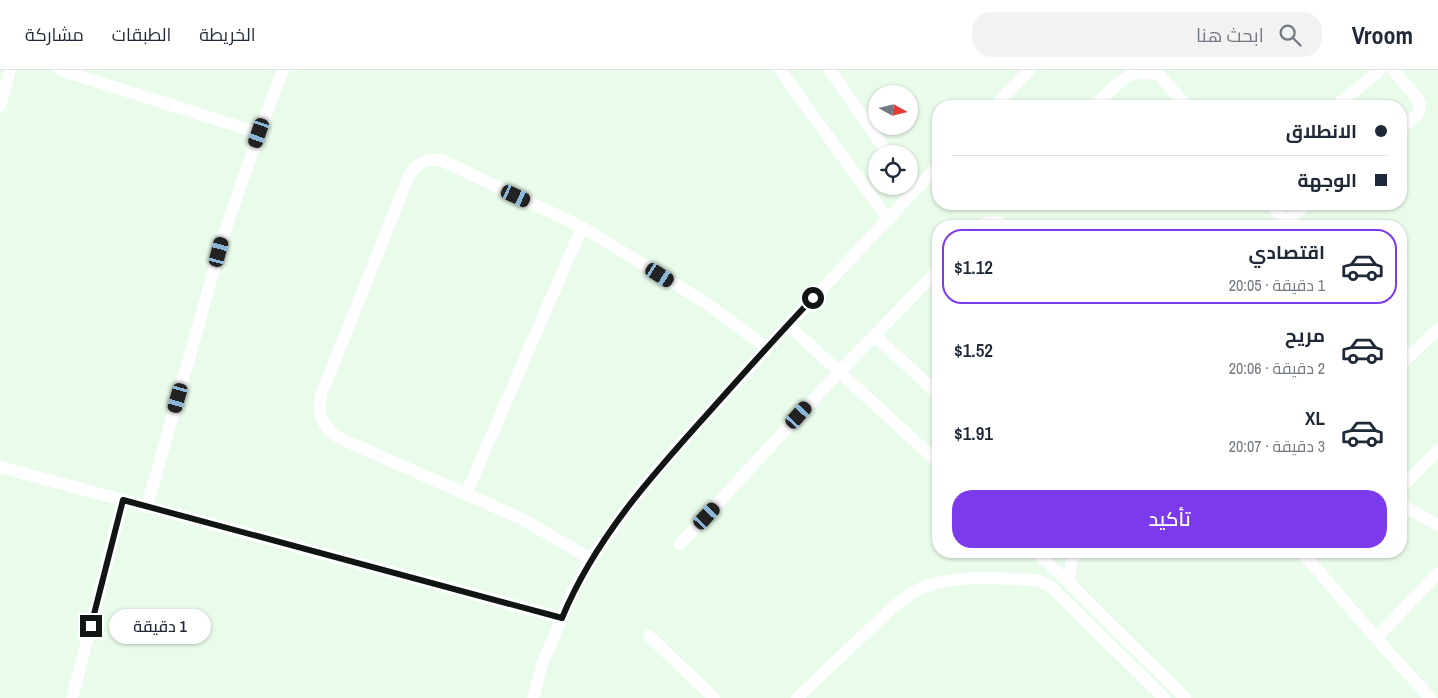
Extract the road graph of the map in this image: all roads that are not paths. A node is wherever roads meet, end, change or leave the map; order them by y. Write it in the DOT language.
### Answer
graph roads {
  1 [pos="10,70"];
  2 [pos="60,70"];
  3 [pos="283,70"];
  4 [pos="780,70"];
  5 [pos="830,70"];
  6 [pos="1029,70"];
  7 [pos="1380,70"];
  8 [pos="1392,70"];
  9 [pos="1001,100"];
  10 [pos="1100,100"];
  11 [pos="1182,100"];
  12 [pos="1343,100"];
  13 [pos="0,106"];
  14 [pos="1407,123"];
  15 [pos="259,133"];
  16 [pos="882,145"];
  17 [pos="932,171"];
  18 [pos="918,182"];
  19 [pos="906,195"];
  20 [pos="1299,210"];
  21 [pos="887,218"];
  22 [pos="1290,220"];
  23 [pos="582,228"];
  24 [pos="932,276"];
  25 [pos="788,324"];
  26 [pos="1438,329"];
  27 [pos="874,335"];
  28 [pos="767,348"];
  29 [pos="1407,358"];
  30 [pos="839,372"];
  31 [pos="932,389"];
  32 [pos="1438,450"];
  33 [pos="932,457"];
  34 [pos="0,467"];
  35 [pos="1407,482"];
  36 [pos="466,494"];
  37 [pos="123,500"];
  38 [pos="148,506"];
  39 [pos="1407,508"];
  40 [pos="1438,525"];
  41 [pos="680,544"];
  42 [pos="1042,558"];
  43 [pos="1073,558"];
  44 [pos="1307,558"];
  45 [pos="592,559"];
  46 [pos="1438,573"];
  47 [pos="1068,582"];
  48 [pos="562,618"];
  49 [pos="649,636"];
  50 [pos="1376,638"];
  51 [pos="72,698"];
  52 [pos="533,698"];
  53 [pos="714,698"];
  54 [pos="797,698"];
  55 [pos="1164,698"];
  56 [pos="1185,698"];
  57 [pos="1430,698"];
  1 -- 13 [label="lane"];
  2 -- 15 [label="lane"];
  3 -- 15 [label="lane"];
  4 -- 21 [label="lane"];
  5 -- 16 [label="lane"];
  6 -- 9 [label="lane"];
  7 -- 12 [label="lane"];
  8 -- 14 [label="lane"];
  10 -- 11 [label="lane"];
  15 -- 38 [label="lane"];
  17 -- 18 [label="lane"];
  19 -- 21 [label="lane"];
  20 -- 22 [label="lane"];
  21 -- 25 [label="lane"];
  23 -- 28 [label="lane"];
  23 -- 36 [label="lane"];
  23 -- 36 [label="lane"];
  24 -- 27 [label="lane"];
  25 -- 28 [label="lane"];
  25 -- 30 [label="lane"];
  26 -- 29 [label="lane"];
  27 -- 30 [label="lane"];
  27 -- 31 [label="lane"];
  28 -- 45 [label="lane"];
  30 -- 33 [label="lane"];
  30 -- 41 [label="lane"];
  32 -- 35 [label="lane"];
  34 -- 37 [label="lane"];
  36 -- 45 [label="lane"];
  37 -- 38 [label="lane"];
  37 -- 51 [label="lane"];
  38 -- 48 [label="lane"];
  39 -- 40 [label="lane"];
  42 -- 47 [label="lane"];
  43 -- 47 [label="lane"];
  44 -- 50 [label="lane"];
  45 -- 48 [label="lane"];
  46 -- 50 [label="lane"];
  47 -- 56 [label="lane"];
  48 -- 52 [label="lane"];
  49 -- 53 [label="lane"];
  50 -- 57 [label="lane"];
  54 -- 55 [label="lane"];
}
